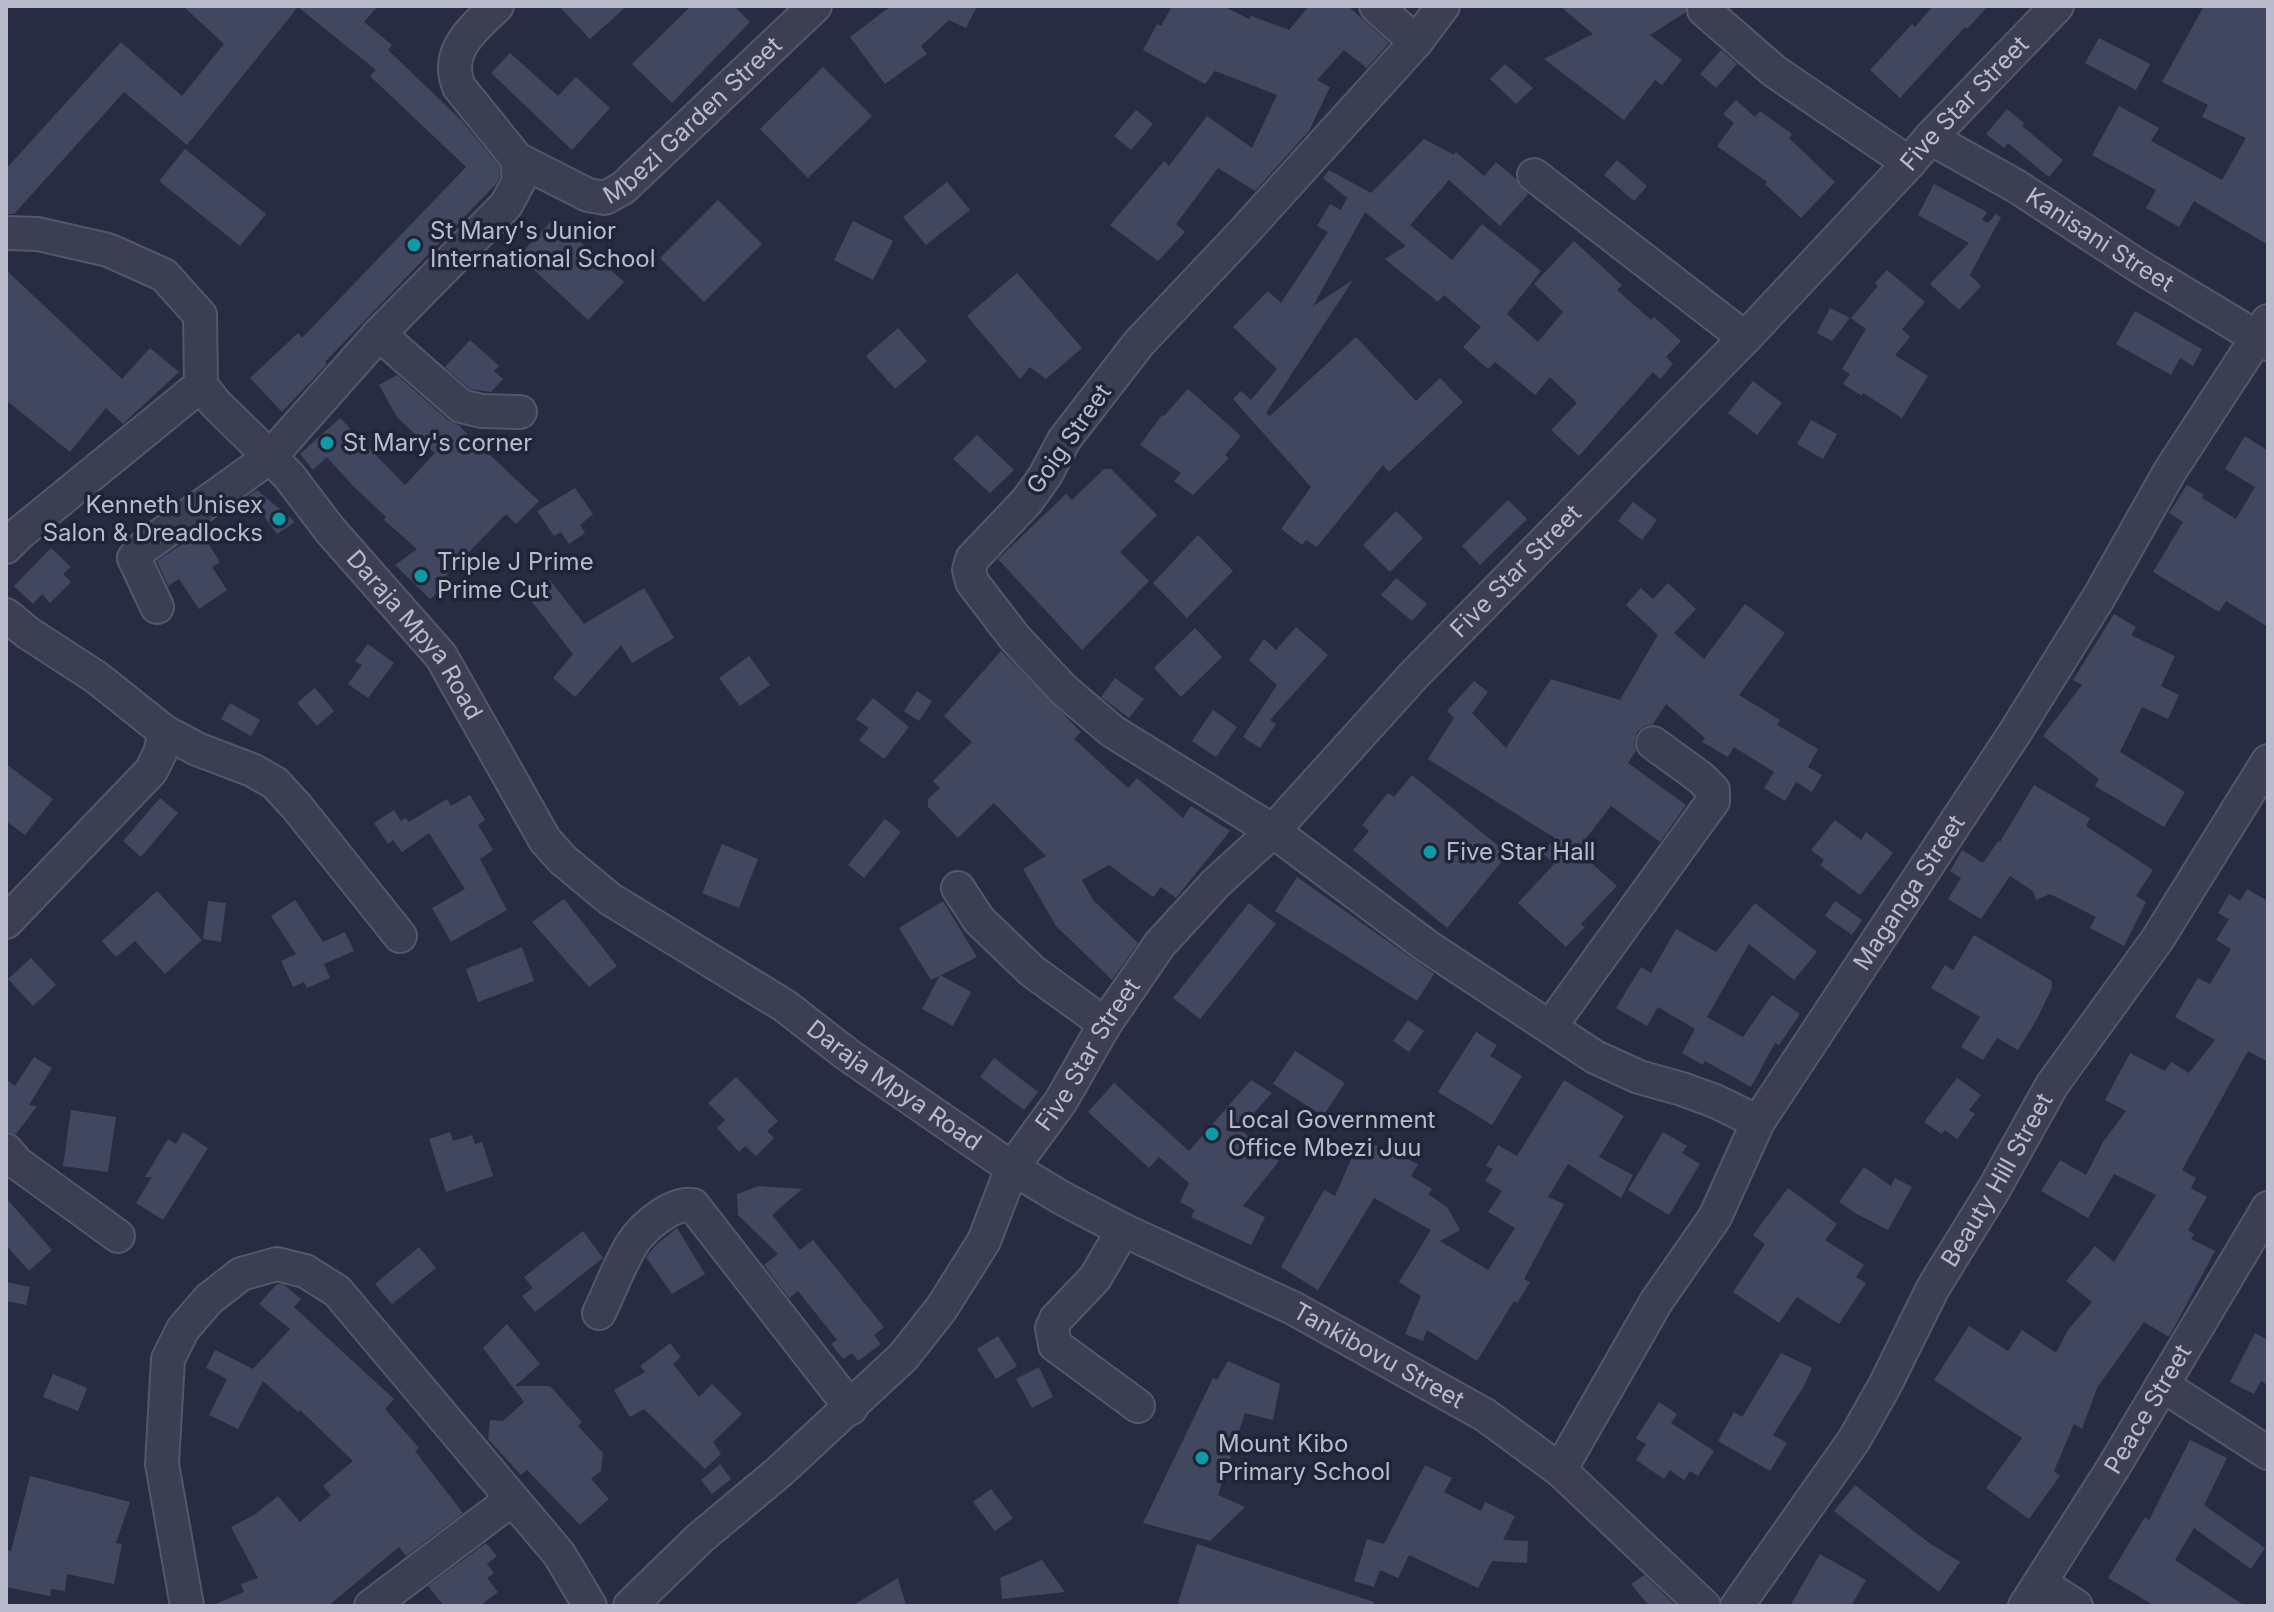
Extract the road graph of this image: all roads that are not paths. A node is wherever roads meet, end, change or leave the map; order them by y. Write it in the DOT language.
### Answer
graph roads {
  1 [pos="497,6"];
  2 [pos="815,6"];
  3 [pos="1376,6"];
  4 [pos="1443,6"];
  5 [pos="2057,6"];
  6 [pos="1704,10"];
  7 [pos="1416,42"];
  8 [pos="1930,138"];
  9 [pos="517,159"];
  10 [pos="1909,163"];
  11 [pos="1534,175"];
  12 [pos="6,233"];
  13 [pos="379,334"];
  14 [pos="2265,334"];
  15 [pos="1745,338"];
  16 [pos="201,385"];
  17 [pos="520,412"];
  18 [pos="270,457"];
  19 [pos="6,547"];
  20 [pos="157,607"];
  21 [pos="6,615"];
  22 [pos="165,732"];
  23 [pos="1653,743"];
  24 [pos="2268,761"];
  25 [pos="1273,831"];
  26 [pos="958,888"];
  27 [pos="6,922"];
  28 [pos="400,936"];
  29 [pos="1105,1024"];
  30 [pos="1550,1027"];
  31 [pos="1758,1122"];
  32 [pos="6,1150"];
  33 [pos="1012,1168"];
  34 [pos="2268,1208"];
  35 [pos="1123,1230"];
  36 [pos="118,1236"];
  37 [pos="599,1313"];
  38 [pos="2162,1385"];
  39 [pos="1138,1406"];
  40 [pos="851,1408"];
  41 [pos="2268,1453"];
  42 [pos="1560,1470"];
  43 [pos="511,1500"];
  44 [pos="2032,1594"];
  45 [pos="187,1606"];
  46 [pos="371,1606"];
  47 [pos="590,1606"];
  48 [pos="630,1606"];
  49 [pos="1704,1606"];
  50 [pos="1737,1606"];
  51 [pos="2076,1606"];
  1 -- 9 [label="street"];
  2 -- 9 [label="street, Mbezi Garden Street"];
  3 -- 7 [label="street"];
  4 -- 7 [label="street, Goig Street"];
  5 -- 8 [label="street, Five Star Street"];
  6 -- 10 [label="street"];
  7 -- 25 [label="street, Goig Street"];
  8 -- 10 [label="street, Five Star Street"];
  8 -- 14 [label="street, Kanisani Street"];
  9 -- 13 [label="street"];
  10 -- 15 [label="street, Five Star Street"];
  11 -- 15 [label="street"];
  12 -- 16 [label="street"];
  13 -- 17 [label="street"];
  13 -- 18 [label="street"];
  14 -- 31 [label="street, Maganga Street"];
  15 -- 25 [label="street, Five Star Street"];
  16 -- 18 [label="street, Daraja Mpya Road"];
  16 -- 19 [label="street"];
  18 -- 20 [label="street"];
  18 -- 33 [label="street, Daraja Mpya Road"];
  21 -- 22 [label="street"];
  22 -- 27 [label="street"];
  22 -- 28 [label="street"];
  23 -- 30 [label="street"];
  24 -- 50 [label="street, Beauty Hill Street"];
  25 -- 29 [label="street, Five Star Street"];
  25 -- 30 [label="street"];
  26 -- 29 [label="street"];
  29 -- 33 [label="street, Five Star Street"];
  30 -- 31 [label="street"];
  31 -- 42 [label="street, Maganga Street"];
  32 -- 36 [label="street"];
  33 -- 35 [label="street, Tankibovu Street"];
  33 -- 40 [label="street, Five Star Street"];
  34 -- 38 [label="street, Peace Street"];
  35 -- 39 [label="street"];
  35 -- 42 [label="street, Tankibovu Street"];
  37 -- 40 [label="street"];
  38 -- 41 [label="street"];
  38 -- 44 [label="street, Peace Street"];
  40 -- 48 [label="street, Five Star Street"];
  42 -- 49 [label="street, Tankibovu Street"];
  43 -- 45 [label="street"];
  43 -- 46 [label="street"];
  43 -- 47 [label="street"];
  44 -- 51 [label="street"];
}
